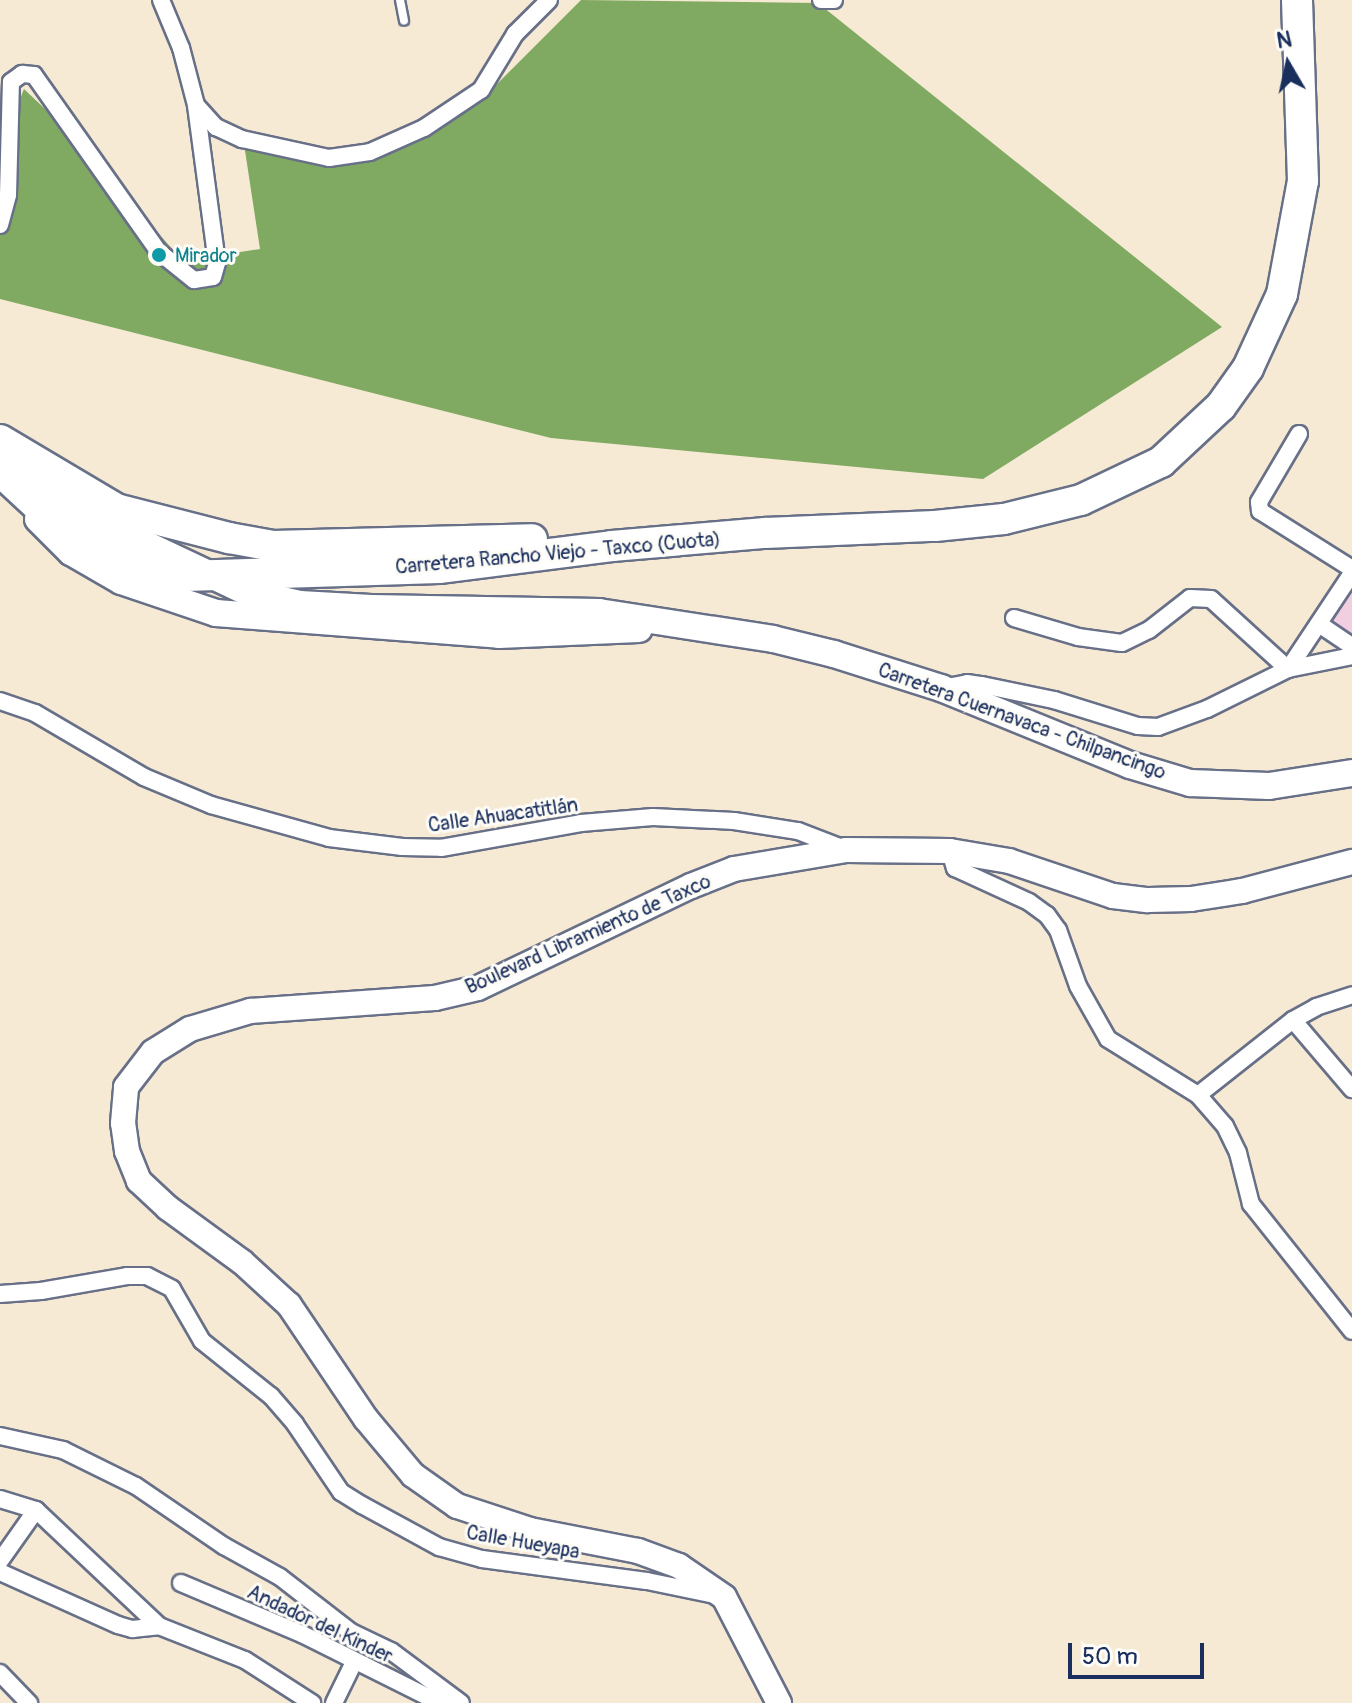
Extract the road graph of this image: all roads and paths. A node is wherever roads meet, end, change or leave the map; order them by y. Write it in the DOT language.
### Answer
graph roads {
  1 [pos="161,0"];
  2 [pos="400,0"];
  3 [pos="549,0"];
  4 [pos="821,0"];
  5 [pos="834,0"];
  6 [pos="1297,0"];
  7 [pos="404,21"];
  8 [pos="196,105"];
  9 [pos="0,225"];
  10 [pos="1299,434"];
  11 [pos="0,440"];
  12 [pos="0,449"];
  13 [pos="0,472"];
  14 [pos="765,533"];
  15 [pos="1352,571"];
  16 [pos="216,576"];
  17 [pos="1014,618"];
  18 [pos="1319,624"];
  19 [pos="694,627"];
  20 [pos="1352,646"];
  21 [pos="1352,656"];
  22 [pos="1288,669"];
  23 [pos="941,688"];
  24 [pos="0,701"];
  25 [pos="1352,773"];
  26 [pos="846,850"];
  27 [pos="950,851"];
  28 [pos="1352,862"];
  29 [pos="1352,995"];
  30 [pos="1293,1020"];
  31 [pos="1352,1089"];
  32 [pos="1198,1095"];
  33 [pos="0,1294"];
  34 [pos="1352,1331"];
  35 [pos="0,1436"];
  36 [pos="0,1499"];
  37 [pos="36,1510"];
  38 [pos="0,1561"];
  39 [pos="0,1572"];
  40 [pos="181,1583"];
  41 [pos="724,1597"];
  42 [pos="159,1626"];
  43 [pos="354,1662"];
  44 [pos="0,1673"];
  45 [pos="29,1703"];
  46 [pos="312,1703"];
  47 [pos="334,1703"];
  48 [pos="440,1703"];
  49 [pos="461,1703"];
  50 [pos="779,1703"];
  1 -- 8 [label="street"];
  2 -- 7 [label="lane"];
  3 -- 8 [label="street"];
  4 -- 5 [label="street"];
  6 -- 14 [label="highway, Carretera Rancho Viejo - Taxco (Cuota)"];
  8 -- 9 [label="street"];
  10 -- 15 [label="street"];
  11 -- 14 [label="highway, Carretera Rancho Viejo - Taxco (Cuota)"];
  12 -- 16 [label="main road, Carretera Cuernavaca - Chilpancingo"];
  13 -- 16 [label="highway, Carretera Rancho Viejo - Taxco (Cuota)"];
  13 -- 19 [label="main road, Carretera Cuernavaca - Chilpancingo"];
  14 -- 16 [label="highway, Carretera Rancho Viejo - Taxco (Cuota)"];
  15 -- 18 [label="street"];
  16 -- 19 [label="main road, Carretera Cuernavaca - Chilpancingo"];
  17 -- 22 [label="street"];
  18 -- 20 [label="street"];
  18 -- 22 [label="street"];
  19 -- 23 [label="main road, Carretera Cuernavaca - Chilpancingo"];
  21 -- 22 [label="street"];
  22 -- 23 [label="street"];
  23 -- 25 [label="main road, Carretera Cuernavaca - Chilpancingo"];
  24 -- 26 [label="street, Calle Ahuacatitlán"];
  26 -- 27 [label="main road, Boulevard Libramiento de Taxco"];
  26 -- 41 [label="main road, Boulevard Libramiento de Taxco"];
  27 -- 28 [label="main road, Boulevard Libramiento de Taxco"];
  27 -- 32 [label="street"];
  29 -- 30 [label="street"];
  30 -- 31 [label="street"];
  30 -- 32 [label="street"];
  32 -- 34 [label="street"];
  33 -- 41 [label="street, Calle Hueyapa"];
  35 -- 49 [label="street"];
  36 -- 37 [label="street"];
  37 -- 38 [label="street"];
  37 -- 42 [label="street"];
  39 -- 42 [label="street"];
  40 -- 43 [label="street, Andador del Kinder"];
  41 -- 50 [label="main road, Boulevard Libramiento de Taxco"];
  42 -- 46 [label="street"];
  43 -- 47 [label="street"];
  43 -- 48 [label="street, Andador del Kinder"];
  44 -- 45 [label="street"];
}
